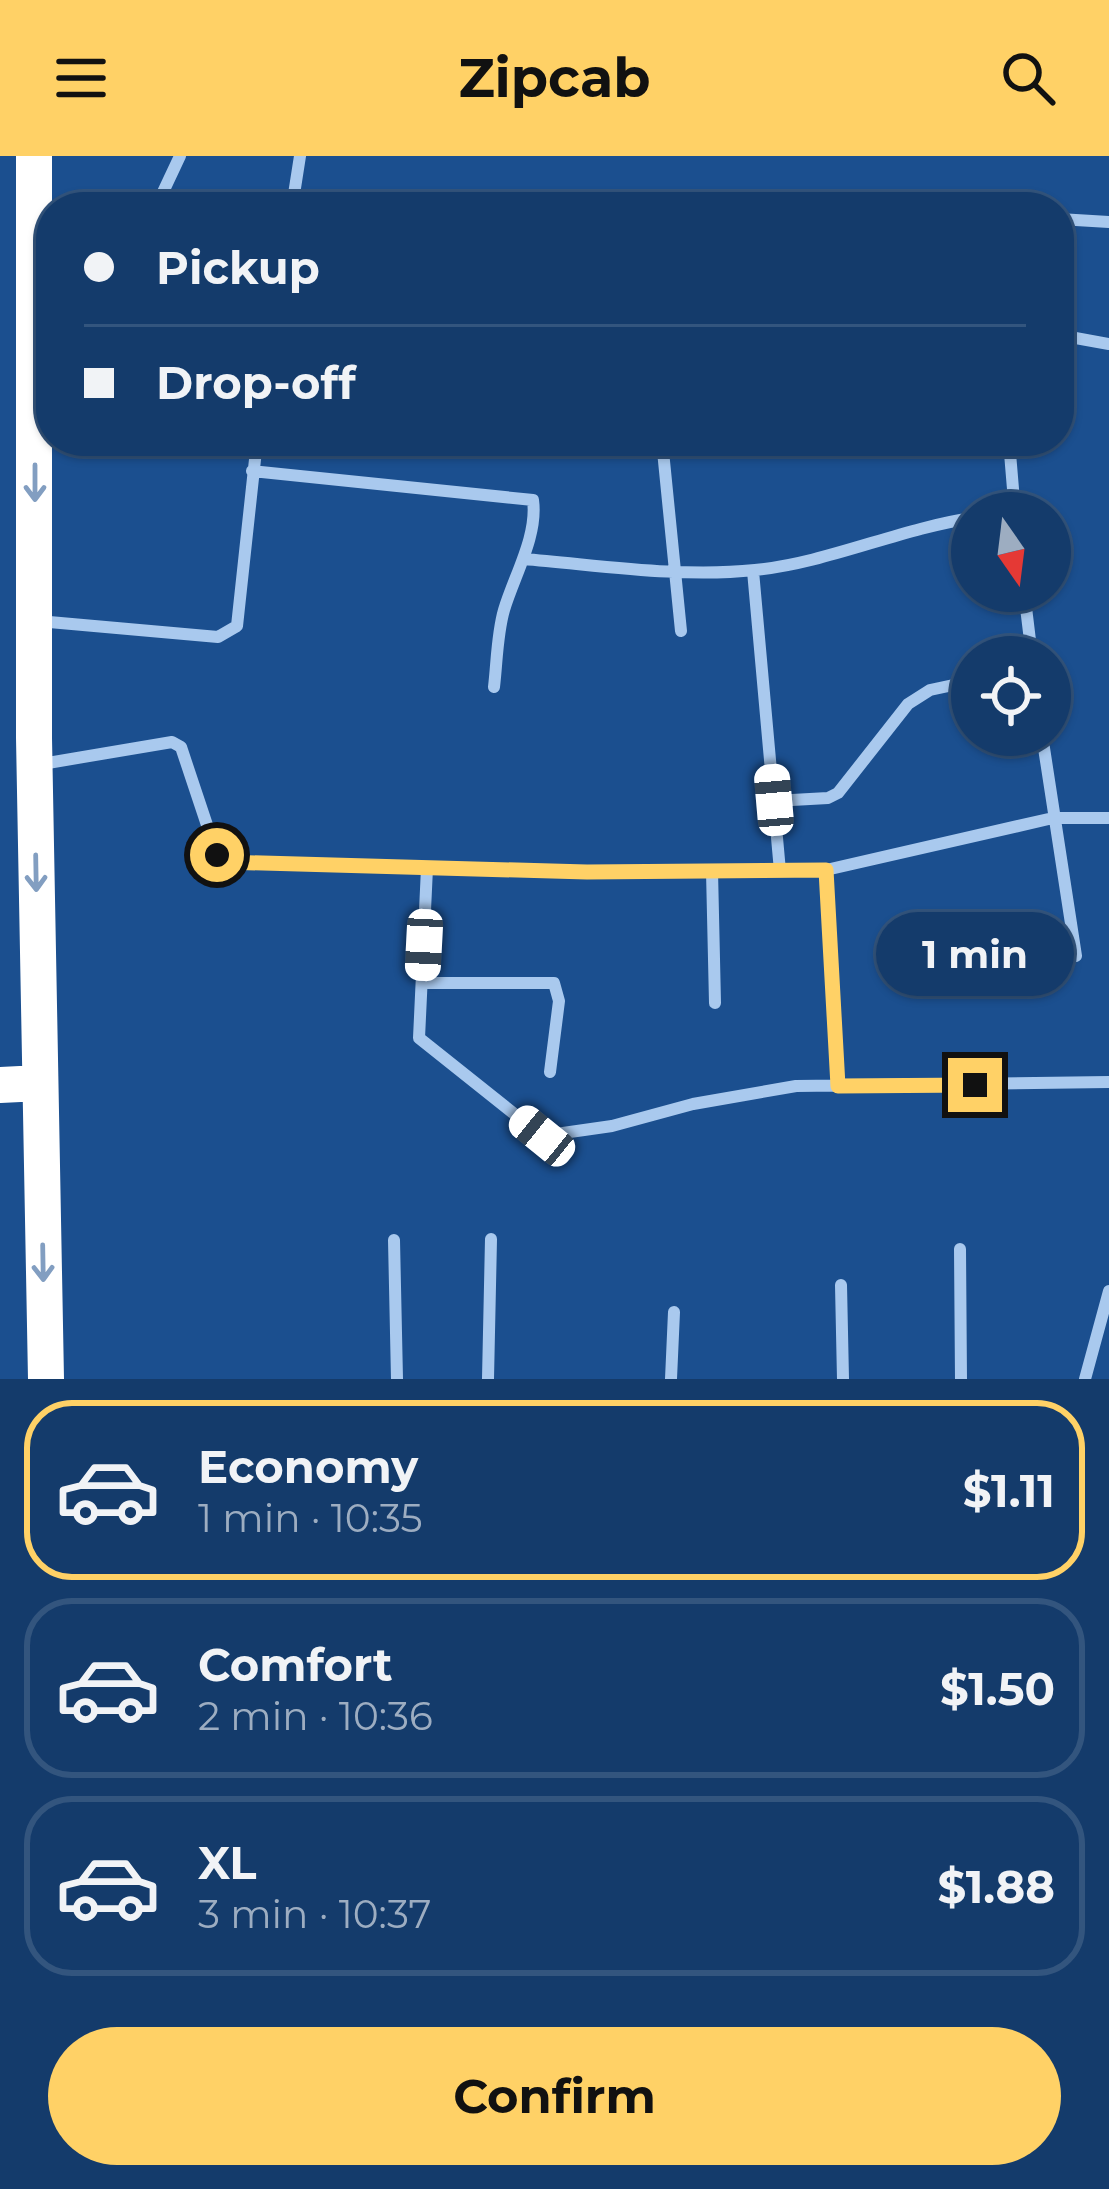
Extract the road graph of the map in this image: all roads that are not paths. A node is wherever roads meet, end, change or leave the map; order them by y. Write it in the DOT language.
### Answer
graph roads {
  1 [pos="34,156"];
  2 [pos="180,156"];
  3 [pos="300,156"];
  4 [pos="163,192"];
  5 [pos="294,192"];
  6 [pos="36,199"];
  7 [pos="1074,220"];
  8 [pos="1109,222"];
  9 [pos="1074,338"];
  10 [pos="1109,344"];
  11 [pos="41,456"];
  12 [pos="254,456"];
  13 [pos="663,456"];
  14 [pos="1010,456"];
  15 [pos="252,471"];
  16 [pos="1012,492"];
  17 [pos="951,521"];
  18 [pos="523,559"];
  19 [pos="673,571"];
  20 [pos="753,571"];
  21 [pos="35,621"];
  22 [pos="681,631"];
  23 [pos="951,685"];
  24 [pos="494,687"];
  25 [pos="1045,756"];
  26 [pos="35,765"];
  27 [pos="774,800"];
  28 [pos="1053,818"];
  29 [pos="1109,818"];
  30 [pos="427,868"];
  31 [pos="826,870"];
  32 [pos="780,871"];
  33 [pos="712,872"];
  34 [pos="1076,956"];
  35 [pos="422,983"];
  36 [pos="715,1003"];
  37 [pos="550,1072"];
  38 [pos="1109,1082"];
  39 [pos="40,1083"];
  40 [pos="0,1085"];
  41 [pos="838,1086"];
  42 [pos="491,1239"];
  43 [pos="394,1240"];
  44 [pos="961,1249"];
  45 [pos="841,1285"];
  46 [pos="1109,1291"];
  47 [pos="674,1312"];
  48 [pos="46,1379"];
  49 [pos="398,1379"];
  50 [pos="488,1379"];
  51 [pos="671,1379"];
  52 [pos="843,1379"];
  53 [pos="961,1379"];
  54 [pos="1085,1379"];
  1 -- 6 [label="highway"];
  2 -- 4 [label="street"];
  3 -- 5 [label="street"];
  7 -- 8 [label="street"];
  9 -- 10 [label="street"];
  11 -- 21 [label="highway, one-way"];
  12 -- 15 [label="street"];
  13 -- 19 [label="street"];
  14 -- 16 [label="street"];
  15 -- 18 [label="street"];
  15 -- 21 [label="street"];
  17 -- 20 [label="street"];
  18 -- 19 [label="street"];
  18 -- 24 [label="street"];
  19 -- 20 [label="street"];
  19 -- 22 [label="street"];
  20 -- 27 [label="street"];
  21 -- 26 [label="highway"];
  23 -- 27 [label="street"];
  25 -- 28 [label="street"];
  26 -- 30 [label="street"];
  26 -- 39 [label="highway, one-way"];
  27 -- 32 [label="street"];
  28 -- 29 [label="street"];
  28 -- 31 [label="street"];
  28 -- 34 [label="street"];
  30 -- 33 [label="street"];
  30 -- 35 [label="street"];
  31 -- 32 [label="street"];
  31 -- 41 [label="street"];
  32 -- 33 [label="street"];
  33 -- 36 [label="street"];
  35 -- 37 [label="street"];
  35 -- 41 [label="street"];
  38 -- 41 [label="street"];
  39 -- 40 [label="highway"];
  39 -- 48 [label="highway, one-way"];
  42 -- 50 [label="street"];
  43 -- 49 [label="street"];
  44 -- 53 [label="street"];
  45 -- 52 [label="street"];
  46 -- 54 [label="street"];
  47 -- 51 [label="street"];
}
